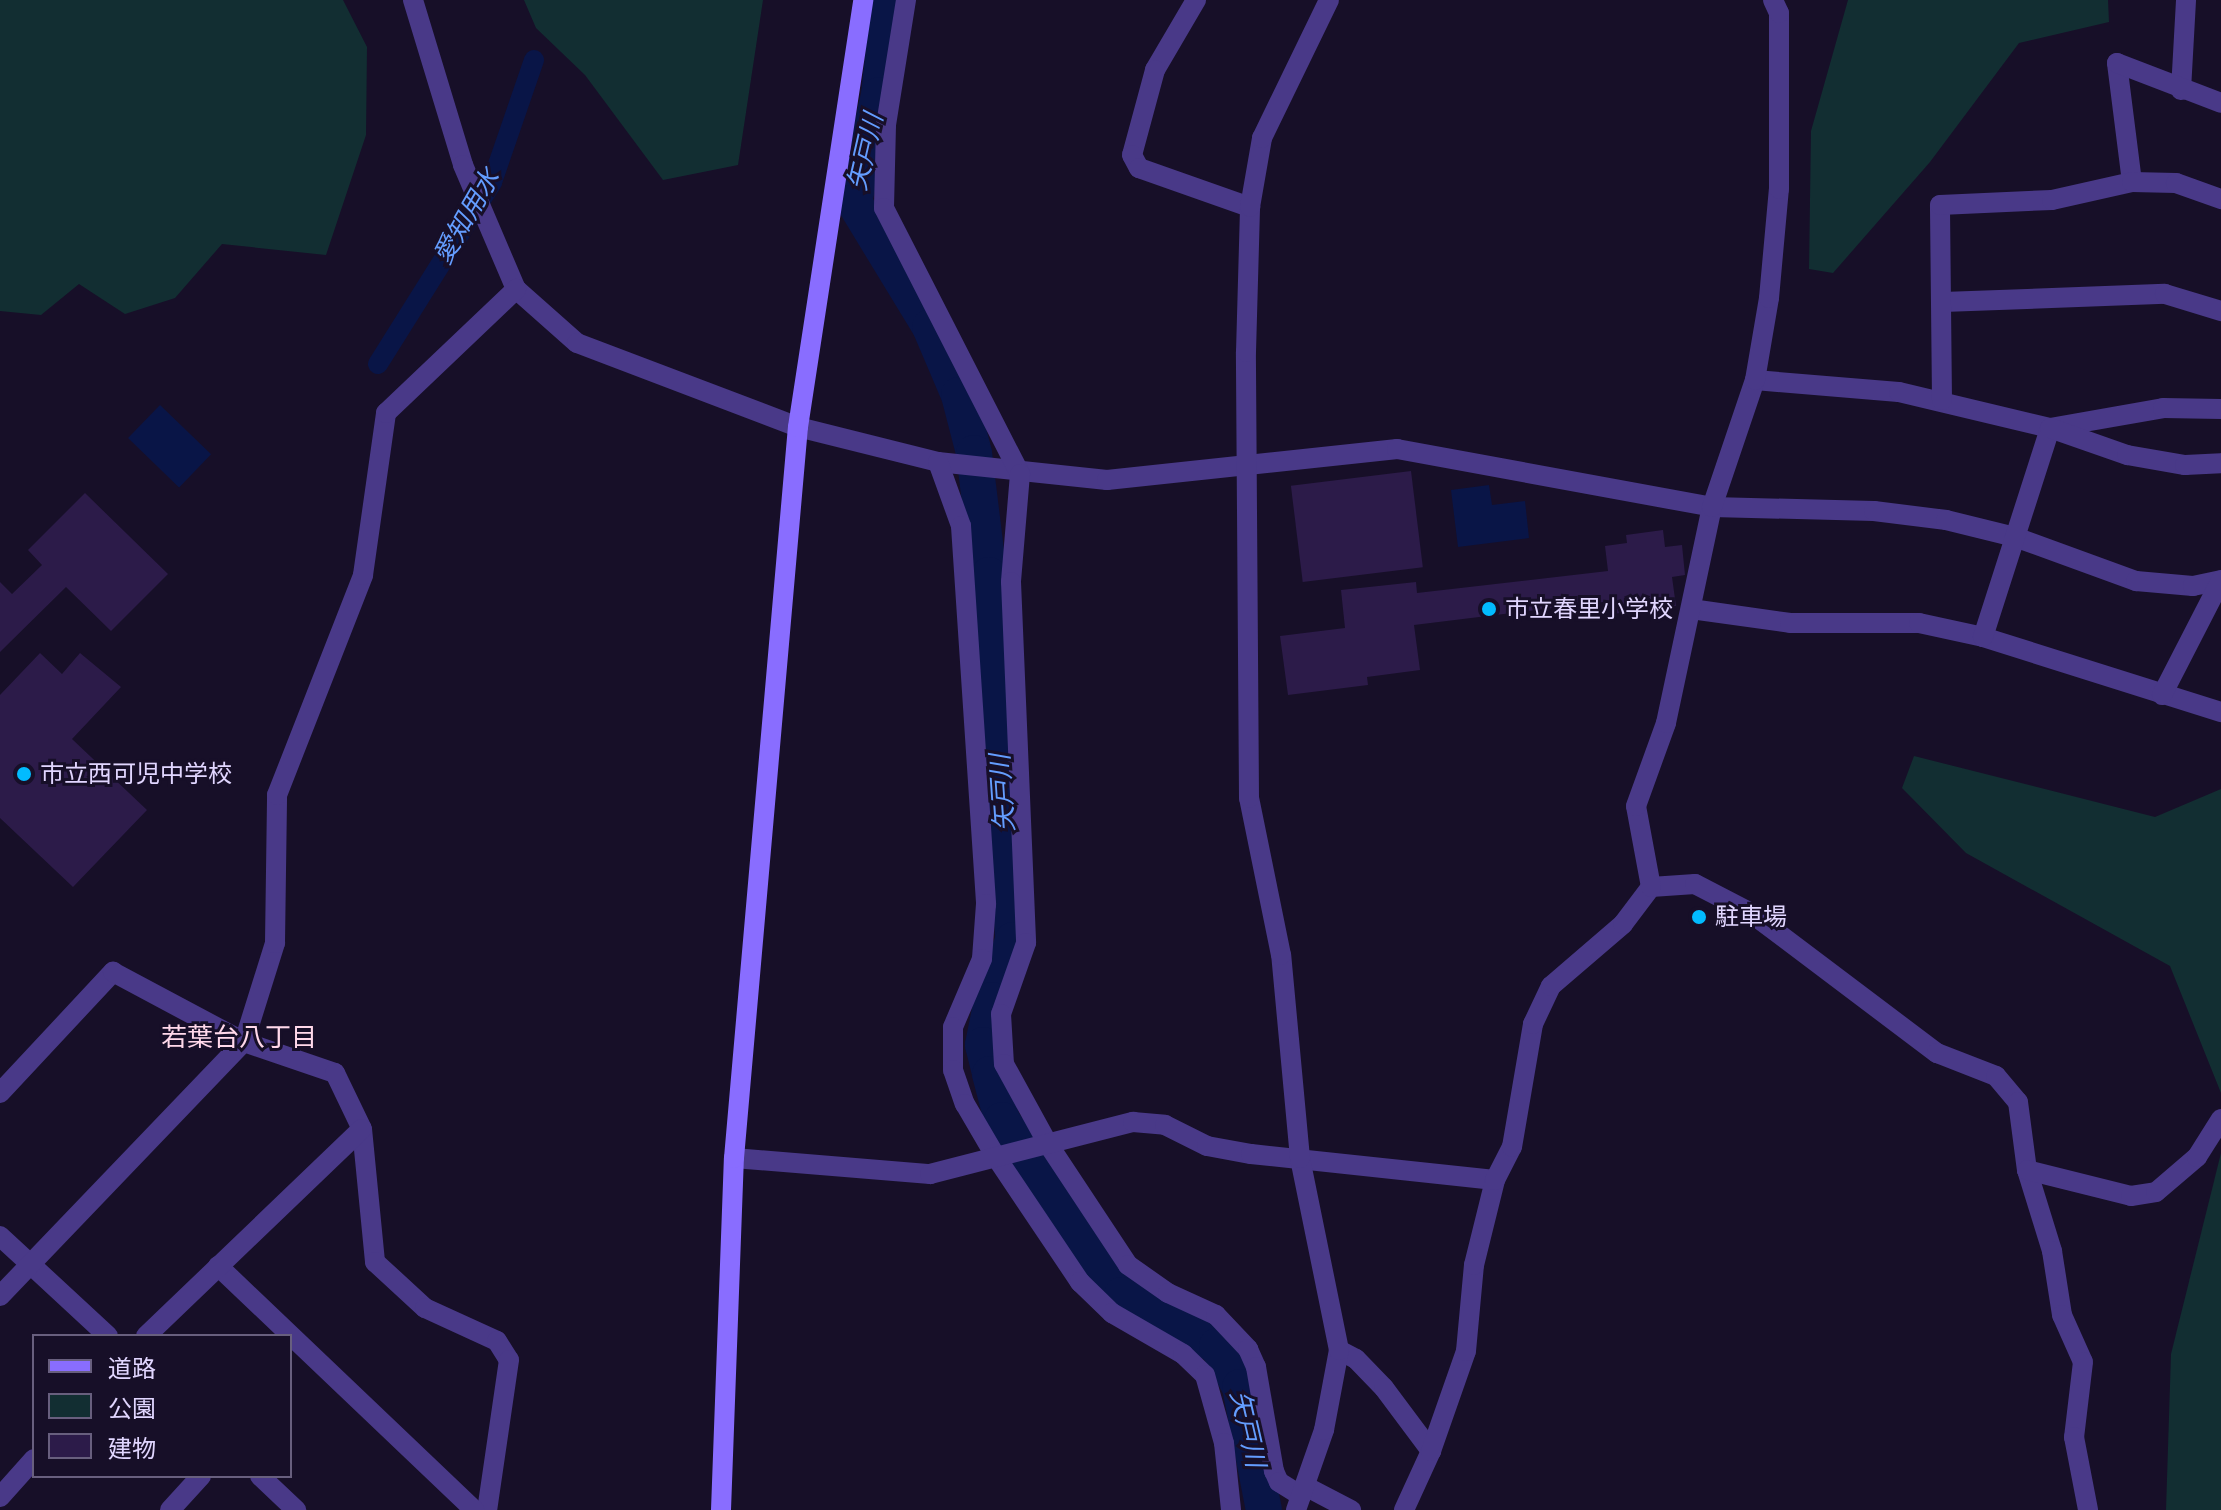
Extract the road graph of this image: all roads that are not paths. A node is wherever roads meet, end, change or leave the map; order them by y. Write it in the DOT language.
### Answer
graph roads {
  1 [pos="413,0"];
  2 [pos="863,0"];
  3 [pos="906,0"];
  4 [pos="1196,0"];
  5 [pos="1329,0"];
  6 [pos="1773,0"];
  7 [pos="2186,0"];
  8 [pos="2181,90"];
  9 [pos="2221,103"];
  10 [pos="2132,182"];
  11 [pos="2221,199"];
  12 [pos="1250,207"];
  13 [pos="516,289"];
  14 [pos="1943,302"];
  15 [pos="2221,311"];
  16 [pos="1755,380"];
  17 [pos="1942,400"];
  18 [pos="2221,409"];
  19 [pos="798,427"];
  20 [pos="2050,428"];
  21 [pos="938,462"];
  22 [pos="2221,463"];
  23 [pos="1245,466"];
  24 [pos="1012,473"];
  25 [pos="1712,507"];
  26 [pos="2015,537"];
  27 [pos="1691,609"];
  28 [pos="1983,637"];
  29 [pos="2162,695"];
  30 [pos="2221,712"];
  31 [pos="1651,887"];
  32 [pos="244,1042"];
  33 [pos="0,1093"];
  34 [pos="2221,1119"];
  35 [pos="362,1129"];
  36 [pos="1048,1144"];
  37 [pos="996,1157"];
  38 [pos="734,1158"];
  39 [pos="1300,1158"];
  40 [pos="2027,1170"];
  41 [pos="1495,1180"];
  42 [pos="0,1236"];
  43 [pos="30,1263"];
  44 [pos="218,1266"];
  45 [pos="0,1296"];
  46 [pos="106,1334"];
  47 [pos="148,1334"];
  48 [pos="289,1334"];
  49 [pos="292,1337"];
  50 [pos="1339,1350"];
  51 [pos="1431,1451"];
  52 [pos="32,1461"];
  53 [pos="199,1478"];
  54 [pos="262,1478"];
  55 [pos="0,1497"];
  56 [pos="1301,1497"];
  57 [pos="170,1510"];
  58 [pos="296,1510"];
  59 [pos="474,1510"];
  60 [pos="487,1510"];
  61 [pos="721,1510"];
  62 [pos="1231,1510"];
  63 [pos="1351,1510"];
  64 [pos="1404,1510"];
  65 [pos="2088,1510"];
  1 -- 13 [label="street"];
  2 -- 19 [label="street"];
  3 -- 24 [label="street"];
  4 -- 12 [label="street"];
  5 -- 12 [label="street"];
  6 -- 16 [label="street"];
  7 -- 8 [label="street"];
  8 -- 9 [label="street"];
  8 -- 10 [label="street"];
  10 -- 11 [label="street"];
  10 -- 14 [label="street"];
  12 -- 23 [label="street"];
  13 -- 19 [label="street"];
  13 -- 32 [label="street"];
  14 -- 15 [label="street"];
  14 -- 17 [label="street"];
  16 -- 17 [label="street"];
  16 -- 25 [label="street"];
  17 -- 20 [label="street"];
  18 -- 20 [label="street"];
  19 -- 21 [label="street"];
  19 -- 38 [label="street"];
  20 -- 22 [label="street"];
  20 -- 26 [label="street"];
  21 -- 24 [label="street"];
  21 -- 37 [label="street"];
  23 -- 24 [label="street"];
  23 -- 25 [label="street"];
  23 -- 39 [label="street"];
  24 -- 36 [label="street"];
  25 -- 26 [label="street"];
  25 -- 27 [label="street"];
  26 -- 28 [label="street"];
  26 -- 29 [label="street"];
  27 -- 28 [label="street"];
  27 -- 31 [label="street"];
  28 -- 29 [label="street"];
  29 -- 30 [label="street"];
  31 -- 40 [label="street"];
  31 -- 41 [label="street"];
  32 -- 33 [label="street"];
  32 -- 35 [label="street"];
  32 -- 43 [label="street"];
  34 -- 40 [label="street"];
  35 -- 44 [label="street"];
  35 -- 60 [label="street"];
  36 -- 37 [label="street"];
  36 -- 39 [label="street"];
  36 -- 56 [label="street"];
  37 -- 38 [label="street"];
  37 -- 62 [label="street"];
  38 -- 61 [label="street"];
  39 -- 41 [label="street"];
  39 -- 50 [label="street"];
  40 -- 65 [label="street"];
  41 -- 51 [label="street"];
  42 -- 43 [label="street"];
  43 -- 45 [label="street"];
  43 -- 46 [label="street"];
  44 -- 47 [label="street"];
  44 -- 48 [label="street"];
  49 -- 59 [label="street"];
  50 -- 51 [label="street"];
  50 -- 56 [label="street"];
  51 -- 64 [label="street"];
  52 -- 55 [label="street"];
  53 -- 57 [label="street"];
  54 -- 58 [label="street"];
  56 -- 63 [label="street"];
}
